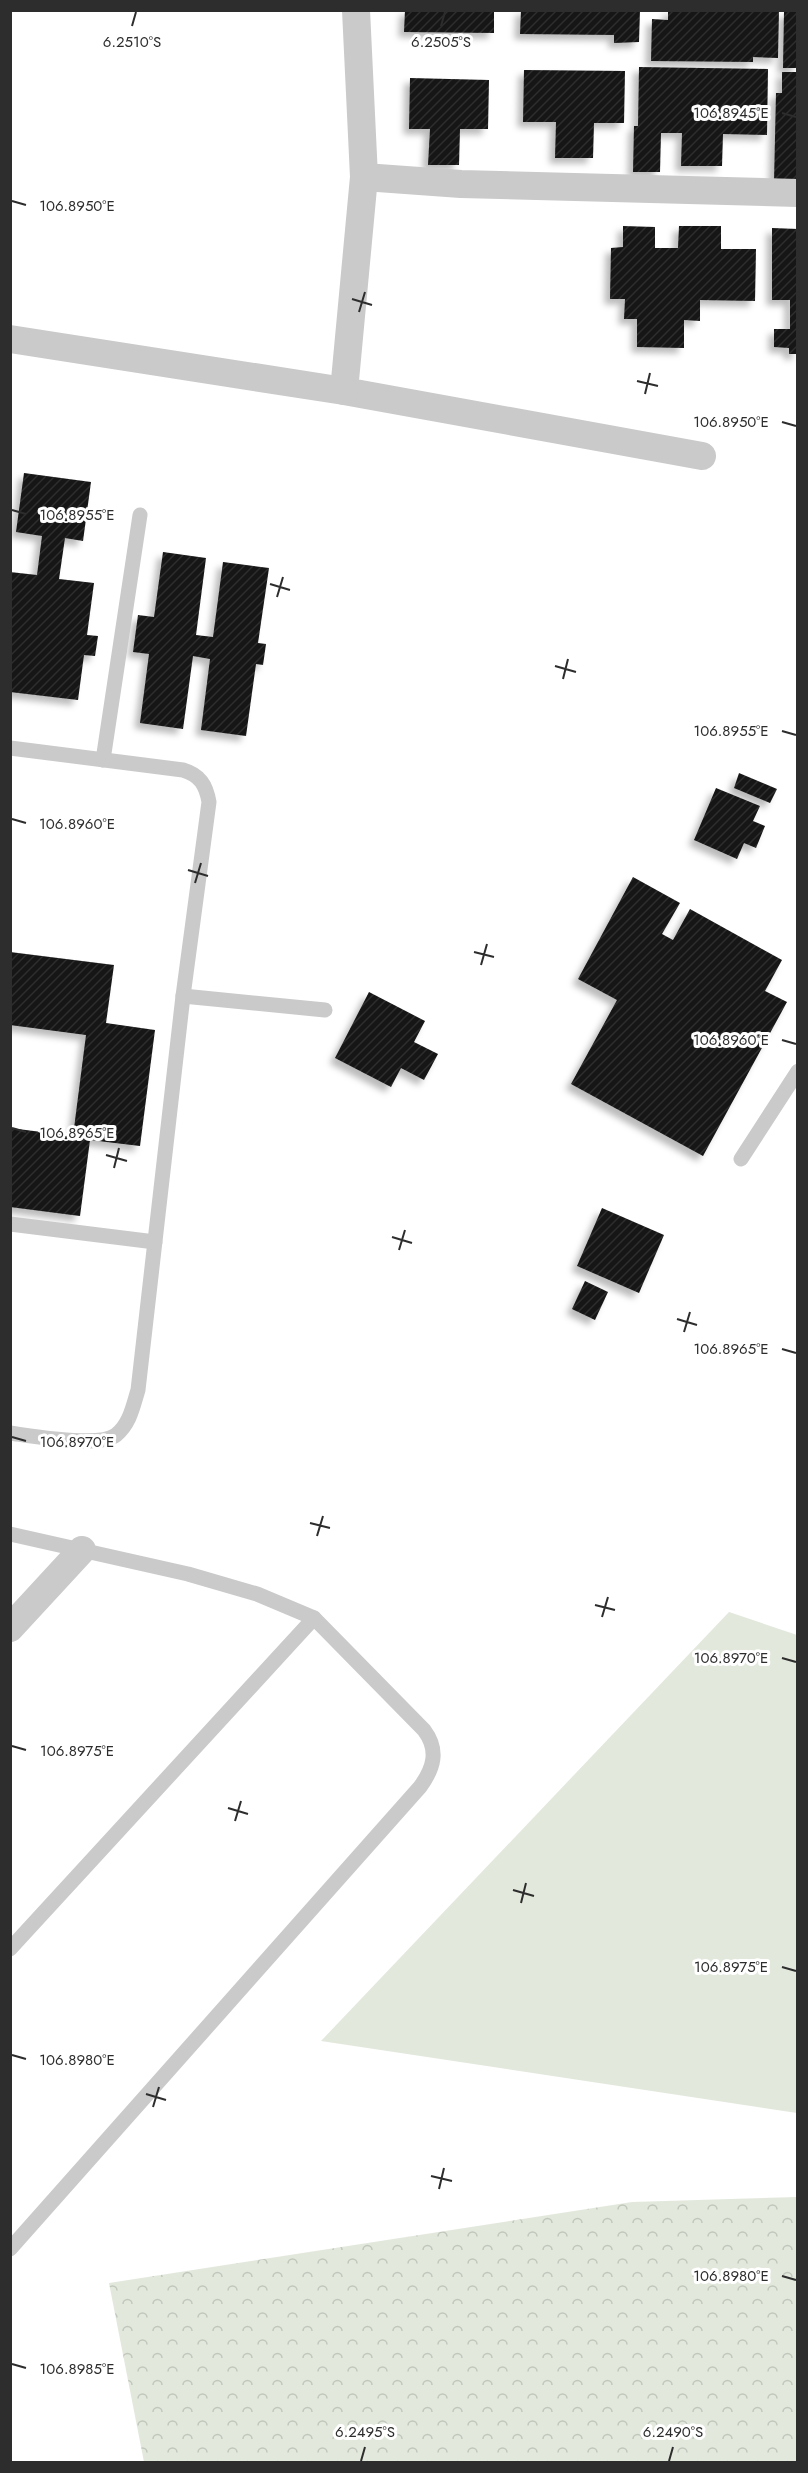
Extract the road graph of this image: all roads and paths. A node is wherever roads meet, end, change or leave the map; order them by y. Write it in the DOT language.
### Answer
graph roads {
  1 [pos="356,10"];
  2 [pos="364,177"];
  3 [pos="798,193"];
  4 [pos="10,339"];
  5 [pos="345,391"];
  6 [pos="702,456"];
  7 [pos="140,515"];
  8 [pos="10,748"];
  9 [pos="103,760"];
  10 [pos="183,996"];
  11 [pos="325,1010"];
  12 [pos="798,1071"];
  13 [pos="741,1159"];
  14 [pos="10,1224"];
  15 [pos="155,1242"];
  16 [pos="10,1433"];
  17 [pos="10,1534"];
  18 [pos="82,1550"];
  19 [pos="314,1618"];
  20 [pos="10,1628"];
  21 [pos="10,1949"];
  22 [pos="10,2249"];
  1 -- 2 [label="street"];
  2 -- 3 [label="street"];
  2 -- 5 [label="street"];
  4 -- 5 [label="street"];
  5 -- 6 [label="street"];
  7 -- 9 [label="lane"];
  8 -- 9 [label="lane"];
  9 -- 10 [label="lane"];
  10 -- 11 [label="lane"];
  10 -- 15 [label="lane"];
  12 -- 13 [label="lane"];
  14 -- 15 [label="lane"];
  15 -- 16 [label="lane"];
  17 -- 18 [label="lane"];
  18 -- 19 [label="lane"];
  18 -- 20 [label="street"];
  19 -- 21 [label="lane"];
  19 -- 22 [label="lane"];
}
